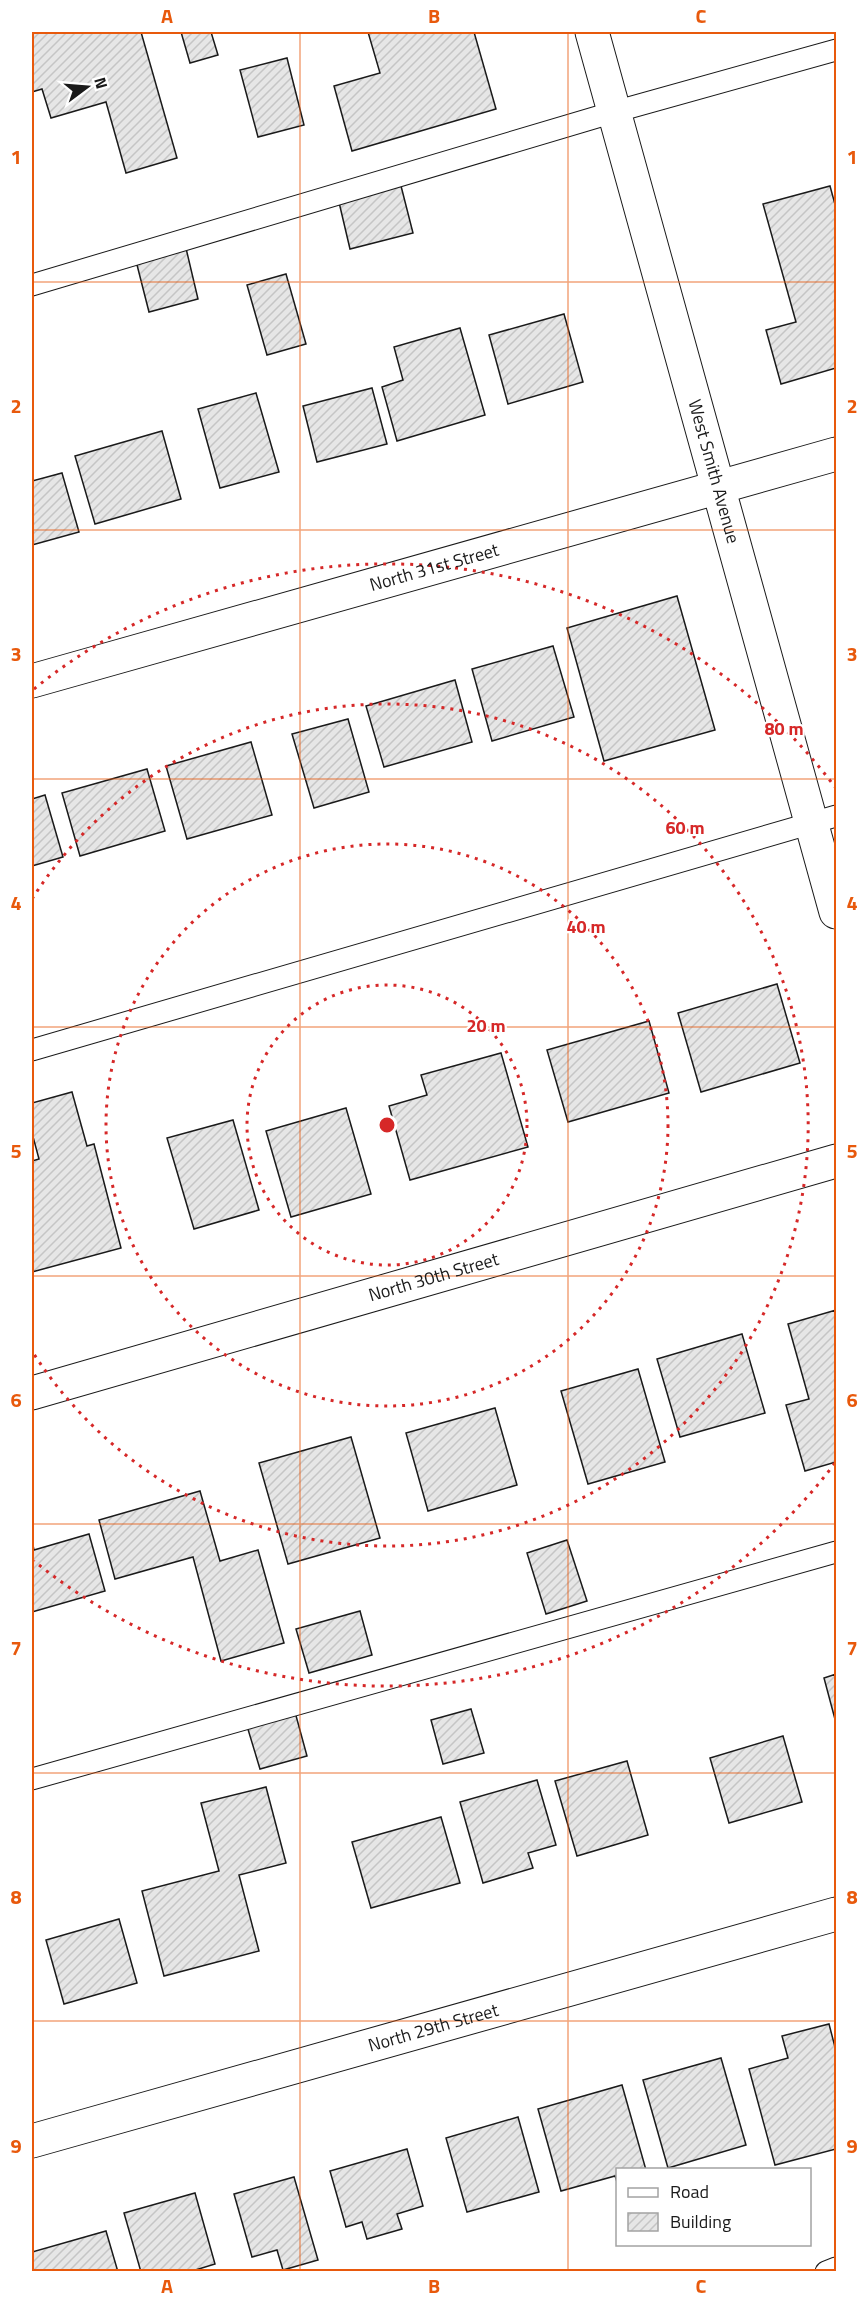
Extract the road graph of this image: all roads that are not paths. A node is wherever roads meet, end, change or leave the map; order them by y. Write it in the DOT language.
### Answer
graph roads {
  1 [pos="592,32"];
  2 [pos="837,50"];
  3 [pos="615,112"];
  4 [pos="32,285"];
  5 [pos="837,454"];
  6 [pos="719,487"];
  7 [pos="32,681"];
  8 [pos="824,820"];
  9 [pos="837,912"];
  10 [pos="32,1050"];
  11 [pos="837,1161"];
  12 [pos="32,1393"];
  13 [pos="837,1552"];
  14 [pos="32,1779"];
  15 [pos="837,1914"];
  16 [pos="32,2141"];
  17 [pos="837,2268"];
  18 [pos="825,2271"];
  1 -- 3 [label="street, West Smith Avenue"];
  2 -- 3 [label="lane"];
  3 -- 4 [label="lane"];
  3 -- 6 [label="street, West Smith Avenue"];
  5 -- 6 [label="street, North 31st Street"];
  6 -- 7 [label="street, North 31st Street"];
  6 -- 8 [label="street, West Smith Avenue"];
  8 -- 9 [label="street, West Smith Avenue"];
  8 -- 10 [label="lane"];
  11 -- 12 [label="street, North 30th Street"];
  13 -- 14 [label="lane"];
  15 -- 16 [label="street, North 29th Street"];
  17 -- 18 [label="lane"];
}
